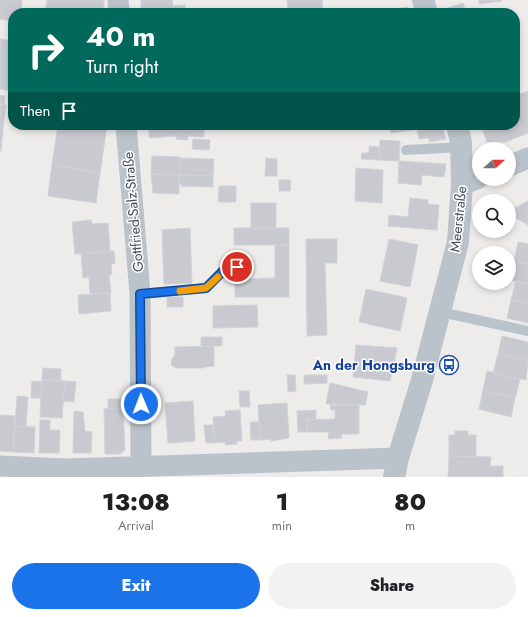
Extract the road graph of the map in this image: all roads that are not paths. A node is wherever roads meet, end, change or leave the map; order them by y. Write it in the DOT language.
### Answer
graph roads {
  1 [pos="126,130"];
  2 [pos="458,130"];
  3 [pos="461,147"];
  4 [pos="406,150"];
  5 [pos="528,158"];
  6 [pos="516,163"];
  7 [pos="470,182"];
  8 [pos="237,267"];
  9 [pos="140,294"];
  10 [pos="441,312"];
  11 [pos="528,332"];
  12 [pos="141,467"];
  13 [pos="396,468"];
  14 [pos="2,470"];
  1 -- 9 [label="street, Gottfried-Salz-Straße"];
  2 -- 3 [label="street, Meerstraße"];
  3 -- 4 [label="lane"];
  3 -- 7 [label="street, Meerstraße"];
  5 -- 6 [label="street"];
  7 -- 10 [label="street, Meerstraße"];
  8 -- 9 [label="lane"];
  9 -- 12 [label="street, Gottfried-Salz-Straße"];
  10 -- 11 [label="lane"];
  10 -- 13 [label="street, Meerstraße"];
  12 -- 13 [label="street"];
  12 -- 14 [label="street"];
}
